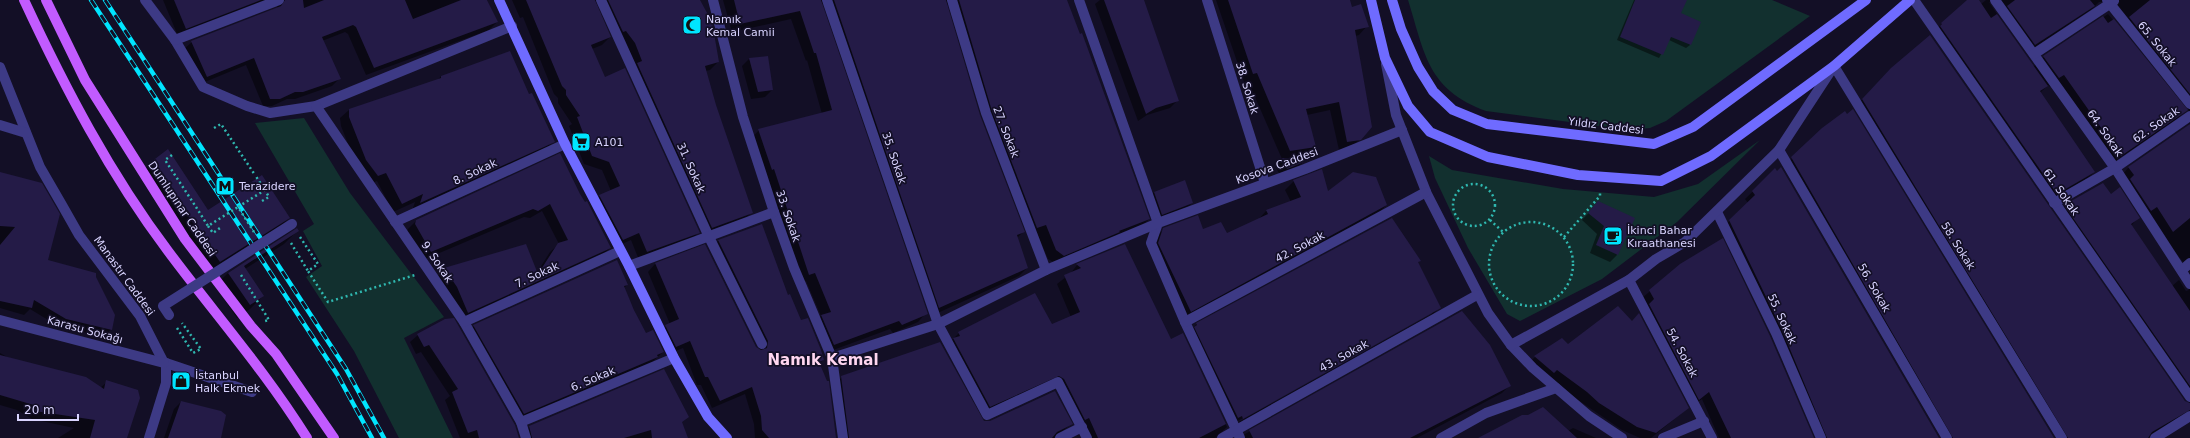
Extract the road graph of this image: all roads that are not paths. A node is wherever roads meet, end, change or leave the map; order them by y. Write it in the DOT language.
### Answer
graph roads {
  1 [pos="24,0"];
  2 [pos="46,0"];
  3 [pos="145,0"];
  4 [pos="279,0"];
  5 [pos="499,0"];
  6 [pos="601,0"];
  7 [pos="713,0"];
  8 [pos="827,0"];
  9 [pos="952,0"];
  10 [pos="1079,0"];
  11 [pos="1207,0"];
  12 [pos="1371,0"];
  13 [pos="1392,0"];
  14 [pos="1866,0"];
  15 [pos="1910,0"];
  16 [pos="1914,0"];
  17 [pos="1995,0"];
  18 [pos="2110,1"];
  19 [pos="512,26"];
  20 [pos="175,40"];
  21 [pos="2034,54"];
  22 [pos="1385,58"];
  23 [pos="1834,66"];
  24 [pos="0,67"];
  25 [pos="2190,104"];
  26 [pos="316,106"];
  27 [pos="2190,116"];
  28 [pos="0,126"];
  29 [pos="1402,130"];
  30 [pos="26,133"];
  31 [pos="565,144"];
  32 [pos="1779,150"];
  33 [pos="2115,168"];
  34 [pos="1265,183"];
  35 [pos="1426,192"];
  36 [pos="2054,202"];
  37 [pos="774,212"];
  38 [pos="1717,212"];
  39 [pos="396,222"];
  40 [pos="1158,223"];
  41 [pos="288,227"];
  42 [pos="709,237"];
  43 [pos="620,251"];
  44 [pos="2190,263"];
  45 [pos="629,266"];
  46 [pos="1046,270"];
  47 [pos="2182,270"];
  48 [pos="1629,280"];
  49 [pos="2190,284"];
  50 [pos="1477,295"];
  51 [pos="169,315"];
  52 [pos="0,320"];
  53 [pos="464,322"];
  54 [pos="1184,322"];
  55 [pos="938,324"];
  56 [pos="762,344"];
  57 [pos="1510,345"];
  58 [pos="674,358"];
  59 [pos="832,358"];
  60 [pos="165,363"];
  61 [pos="1556,388"];
  62 [pos="252,392"];
  63 [pos="2190,397"];
  64 [pos="2190,416"];
  65 [pos="1704,421"];
  66 [pos="521,422"];
  67 [pos="1082,427"];
  68 [pos="1238,434"];
  69 [pos="149,438"];
  70 [pos="307,438"];
  71 [pos="334,438"];
  72 [pos="526,438"];
  73 [pos="727,438"];
  74 [pos="843,438"];
  75 [pos="1060,438"];
  76 [pos="1087,438"];
  77 [pos="1222,438"];
  78 [pos="1441,438"];
  79 [pos="1622,438"];
  80 [pos="1663,438"];
  81 [pos="1712,438"];
  82 [pos="1821,438"];
  83 [pos="1947,438"];
  84 [pos="2062,438"];
  85 [pos="2155,438"];
  1 -- 70 [label="main road"];
  2 -- 71 [label="main road, Dumlupınar Caddesi"];
  3 -- 20 [label="street"];
  4 -- 20 [label="street"];
  5 -- 19 [label="main road"];
  6 -- 42 [label="street, 31. Sokak"];
  7 -- 37 [label="street, 33. Sokak"];
  8 -- 55 [label="street, 35. Sokak"];
  9 -- 46 [label="street, 27. Sokak"];
  10 -- 40 [label="street"];
  11 -- 34 [label="street, 38. Sokak"];
  12 -- 22 [label="main road"];
  13 -- 14 [label="main road, Yıldız Caddesi"];
  15 -- 23 [label="main road"];
  16 -- 36 [label="street, 61. Sokak"];
  17 -- 21 [label="street, 64. Sokak"];
  18 -- 21 [label="street"];
  18 -- 25 [label="street, 65. Sokak"];
  19 -- 26 [label="street"];
  19 -- 31 [label="main road"];
  20 -- 26 [label="street"];
  21 -- 33 [label="street, 64. Sokak"];
  22 -- 23 [label="main road"];
  22 -- 29 [label="street"];
  23 -- 32 [label="street"];
  23 -- 84 [label="street, 58. Sokak"];
  24 -- 30 [label="street, Manastır Caddesi"];
  26 -- 39 [label="street, 9. Sokak"];
  27 -- 33 [label="street, 62. Sokak"];
  28 -- 30 [label="street"];
  29 -- 34 [label="street, Kosova Caddesi"];
  29 -- 35 [label="street"];
  30 -- 60 [label="street, Manastır Caddesi"];
  31 -- 39 [label="street, 8. Sokak"];
  31 -- 43 [label="main road"];
  32 -- 38 [label="street"];
  32 -- 83 [label="street, 56. Sokak"];
  33 -- 36 [label="street, 62. Sokak"];
  33 -- 47 [label="street, 64. Sokak"];
  34 -- 40 [label="street, Kosova Caddesi"];
  35 -- 50 [label="street"];
  35 -- 54 [label="street, 42. Sokak"];
  36 -- 63 [label="street, 61. Sokak"];
  37 -- 42 [label="street"];
  37 -- 59 [label="street, 33. Sokak"];
  38 -- 48 [label="street"];
  38 -- 82 [label="street, 55. Sokak"];
  39 -- 53 [label="street, 9. Sokak"];
  40 -- 46 [label="street, Kosova Caddesi"];
  40 -- 54 [label="street"];
  41 -- 51 [label="street, bridge"];
  42 -- 45 [label="street"];
  42 -- 56 [label="street, 31. Sokak"];
  43 -- 45 [label="main road"];
  43 -- 53 [label="street, 7. Sokak"];
  44 -- 47 [label="street"];
  45 -- 58 [label="main road"];
  46 -- 55 [label="street, Kosova Caddesi"];
  47 -- 49 [label="street, 64. Sokak"];
  48 -- 57 [label="street"];
  48 -- 65 [label="street, 54. Sokak"];
  50 -- 57 [label="street"];
  50 -- 68 [label="street, 43. Sokak"];
  52 -- 60 [label="street, Karasu Sokağı"];
  53 -- 66 [label="street, 9. Sokak"];
  54 -- 68 [label="street"];
  55 -- 59 [label="street, Kosova Caddesi"];
  55 -- 67 [label="street, 35. Sokak"];
  57 -- 61 [label="street"];
  58 -- 66 [label="street, 6. Sokak"];
  58 -- 73 [label="main road"];
  59 -- 74 [label="street, 33. Sokak"];
  60 -- 62 [label="street, Karasu Sokağı"];
  60 -- 69 [label="street, Manastır Caddesi"];
  61 -- 78 [label="street"];
  61 -- 79 [label="street"];
  64 -- 85 [label="street"];
  65 -- 80 [label="street"];
  65 -- 81 [label="street, 54. Sokak"];
  66 -- 72 [label="street, 9. Sokak"];
  67 -- 75 [label="street"];
  67 -- 76 [label="street"];
  68 -- 77 [label="street, 43. Sokak"];
}
